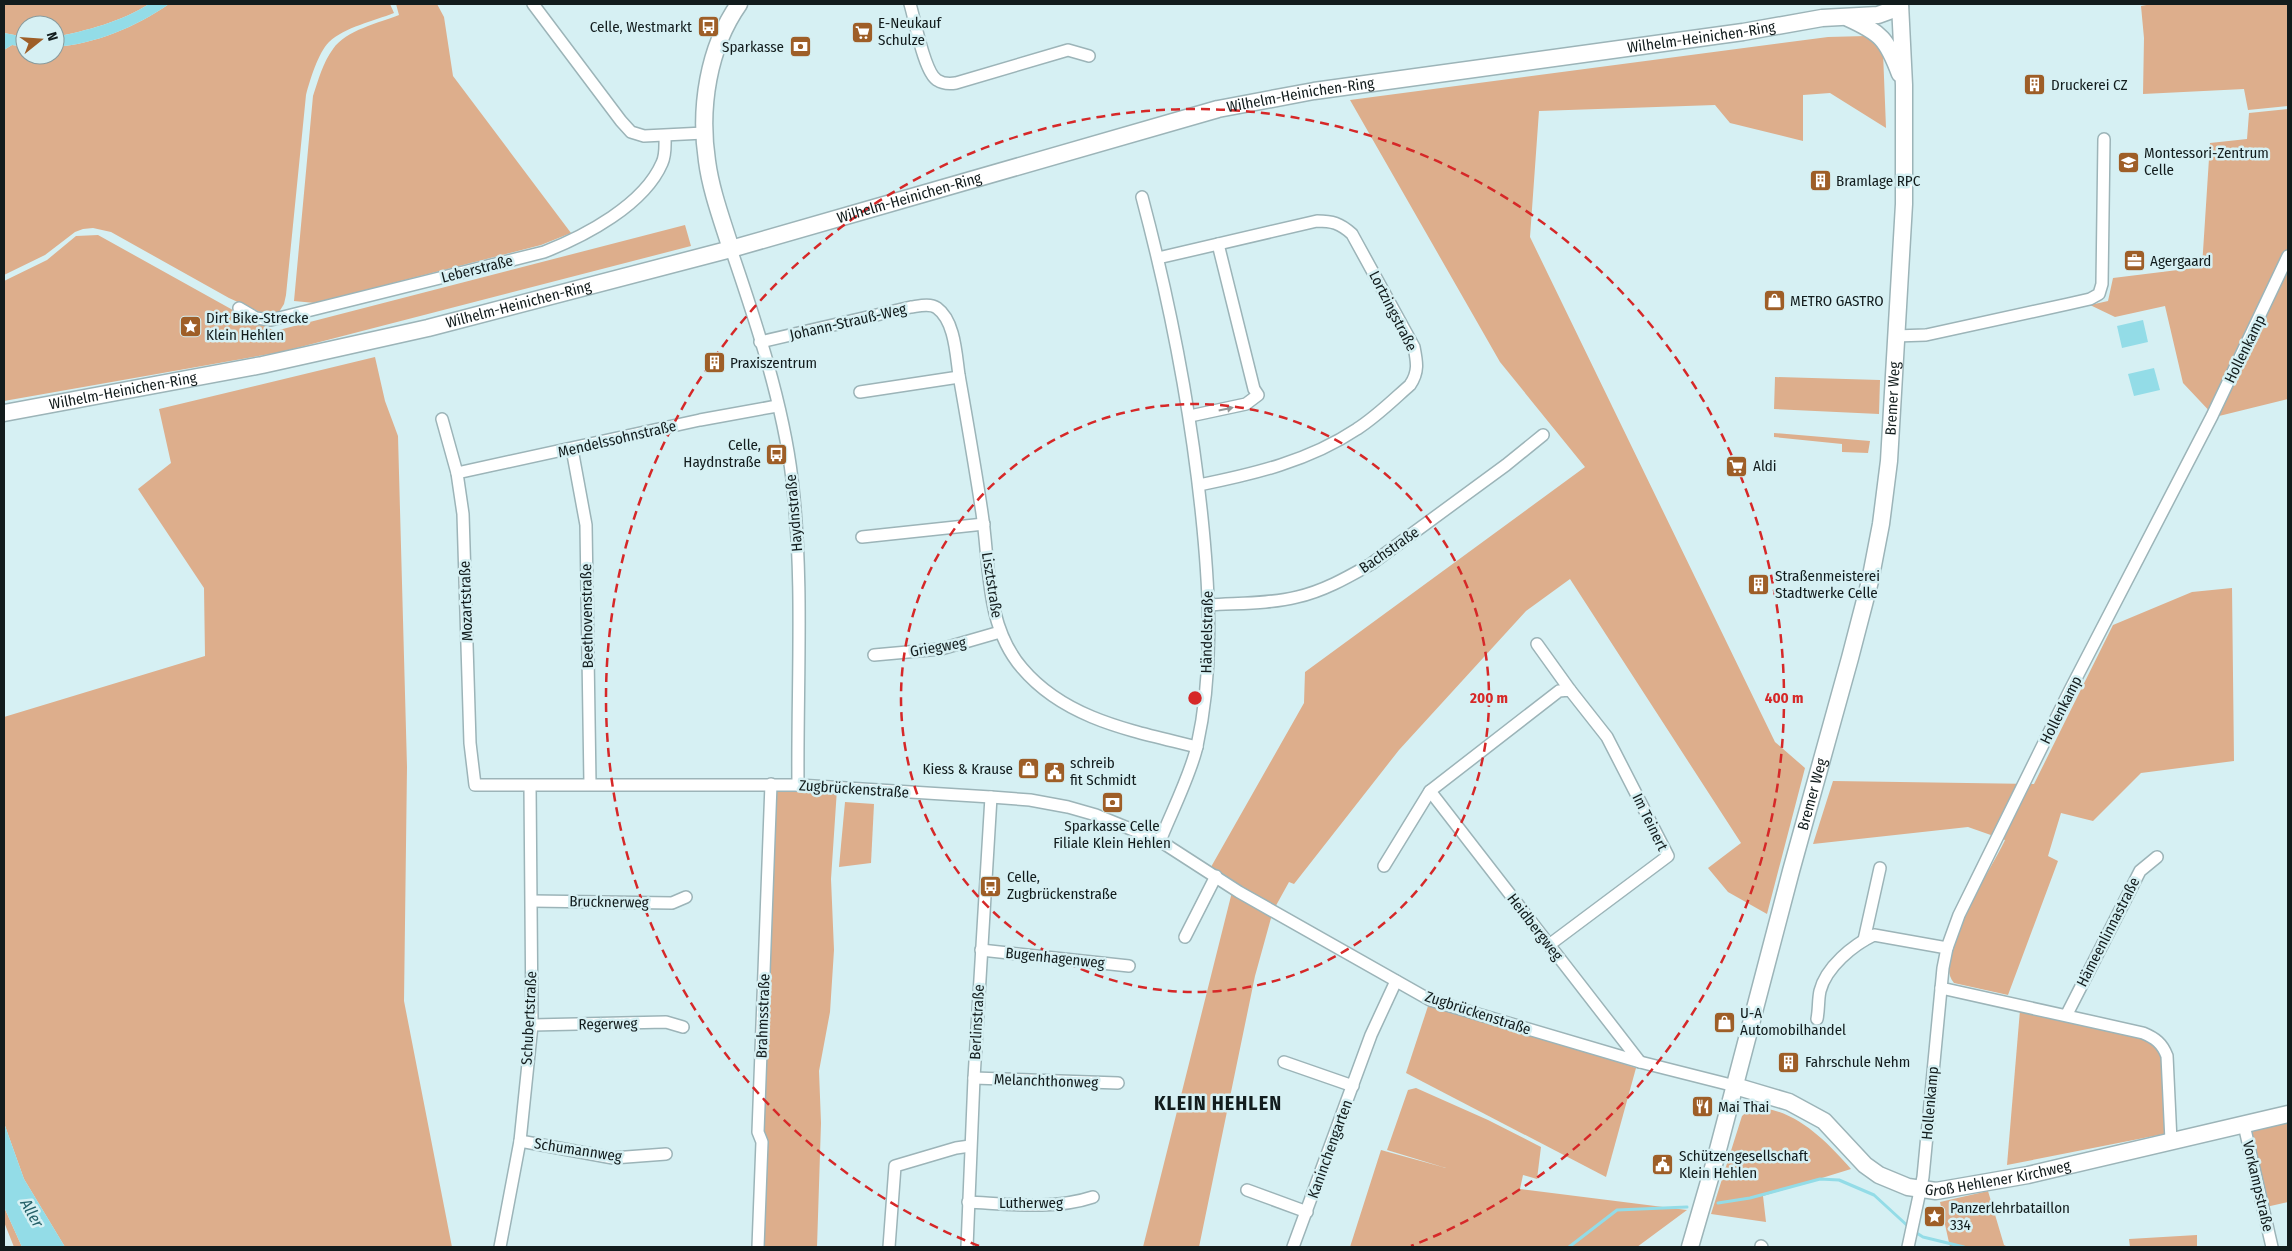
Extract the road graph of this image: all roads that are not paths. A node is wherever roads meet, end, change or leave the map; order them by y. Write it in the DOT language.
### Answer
graph roads {
  1 [pos="533,4"];
  2 [pos="740,4"];
  3 [pos="910,4"];
  4 [pos="1869,4"];
  5 [pos="1895,5"];
  6 [pos="1850,10"];
  7 [pos="1088,56"];
  8 [pos="1904,85"];
  9 [pos="704,133"];
  10 [pos="665,136"];
  11 [pos="2104,139"];
  12 [pos="1142,197"];
  13 [pos="1218,244"];
  14 [pos="731,249"];
  15 [pos="2288,256"];
  16 [pos="1158,258"];
  17 [pos="936,307"];
  18 [pos="239,308"];
  19 [pos="1896,336"];
  20 [pos="760,342"];
  21 [pos="959,377"];
  22 [pos="860,392"];
  23 [pos="777,406"];
  24 [pos="4,413"];
  25 [pos="1190,416"];
  26 [pos="442,418"];
  27 [pos="1544,435"];
  28 [pos="572,449"];
  29 [pos="457,474"];
  30 [pos="1199,485"];
  31 [pos="984,524"];
  32 [pos="862,537"];
  33 [pos="1209,605"];
  34 [pos="1000,632"];
  35 [pos="1537,644"];
  36 [pos="874,655"];
  37 [pos="1570,690"];
  38 [pos="1197,747"];
  39 [pos="590,784"];
  40 [pos="771,784"];
  41 [pos="475,785"];
  42 [pos="798,785"];
  43 [pos="530,786"];
  44 [pos="1430,790"];
  45 [pos="991,797"];
  46 [pos="1160,841"];
  47 [pos="2157,857"];
  48 [pos="1384,866"];
  49 [pos="1880,868"];
  50 [pos="1216,876"];
  51 [pos="686,897"];
  52 [pos="532,901"];
  53 [pos="1185,937"];
  54 [pos="1864,940"];
  55 [pos="1550,945"];
  56 [pos="1947,948"];
  57 [pos="981,950"];
  58 [pos="1129,966"];
  59 [pos="1396,981"];
  60 [pos="1940,988"];
  61 [pos="2067,1014"];
  62 [pos="1817,1019"];
  63 [pos="532,1025"];
  64 [pos="683,1027"];
  65 [pos="1284,1062"];
  66 [pos="1640,1062"];
  67 [pos="974,1078"];
  68 [pos="1118,1083"];
  69 [pos="1353,1086"];
  70 [pos="1735,1086"];
  71 [pos="2288,1114"];
  72 [pos="2244,1125"];
  73 [pos="520,1141"];
  74 [pos="2171,1142"];
  75 [pos="970,1146"];
  76 [pos="666,1154"];
  77 [pos="1247,1190"];
  78 [pos="1921,1190"];
  79 [pos="1094,1197"];
  80 [pos="968,1202"];
  81 [pos="1307,1212"];
  82 [pos="1910,1242"];
  83 [pos="500,1247"];
  84 [pos="758,1247"];
  85 [pos="889,1247"];
  86 [pos="967,1247"];
  87 [pos="1293,1247"];
  88 [pos="1690,1247"];
  89 [pos="2272,1247"];
  1 -- 10 [label="street"];
  2 -- 9 [label="main road"];
  3 -- 7 [label="street"];
  4 -- 6 [label="main road, Wilhelm-Heinichen-Ring"];
  5 -- 6 [label="main road, Wilhelm-Heinichen-Ring"];
  5 -- 8 [label="main road, Bremer Weg"];
  6 -- 8 [label="main road"];
  6 -- 14 [label="main road, Wilhelm-Heinichen-Ring"];
  8 -- 19 [label="main road, Bremer Weg"];
  9 -- 10 [label="street"];
  9 -- 14 [label="main road"];
  10 -- 18 [label="street, Leberstraße"];
  11 -- 19 [label="street"];
  12 -- 16 [label="street, Händelstraße"];
  13 -- 16 [label="street, Lortzingstraße"];
  25 -- 13 [label="street, one-way"];
  13 -- 30 [label="street, Lortzingstraße"];
  14 -- 20 [label="street, Haydnstraße"];
  14 -- 24 [label="main road, Wilhelm-Heinichen-Ring"];
  15 -- 56 [label="street, Hollenkamp"];
  16 -- 25 [label="street, Händelstraße"];
  17 -- 20 [label="street, Johann-Strauß-Weg"];
  17 -- 21 [label="street, Lisztstraße"];
  19 -- 70 [label="main road, Bremer Weg"];
  20 -- 23 [label="street, Haydnstraße"];
  21 -- 22 [label="street"];
  21 -- 31 [label="street, Lisztstraße"];
  23 -- 28 [label="street, Mendelssohnstraße"];
  23 -- 42 [label="street, Haydnstraße"];
  25 -- 30 [label="street, Händelstraße"];
  26 -- 29 [label="street, Mozartstraße"];
  27 -- 33 [label="street, Bachstraße"];
  28 -- 29 [label="street, Mendelssohnstraße"];
  28 -- 39 [label="street, Beethovenstraße"];
  29 -- 41 [label="street, Mozartstraße"];
  30 -- 33 [label="street, Händelstraße"];
  31 -- 32 [label="street"];
  31 -- 34 [label="street, Lisztstraße"];
  33 -- 38 [label="street, Händelstraße"];
  34 -- 36 [label="street, Griegweg"];
  34 -- 38 [label="street, Lisztstraße"];
  35 -- 37 [label="street, Im Teinert"];
  37 -- 44 [label="street"];
  37 -- 55 [label="street, Im Teinert"];
  38 -- 46 [label="street, Händelstraße"];
  39 -- 40 [label="street, Zugbrückenstraße"];
  39 -- 43 [label="street, Zugbrückenstraße"];
  40 -- 42 [label="street, Zugbrückenstraße"];
  40 -- 84 [label="street, Brahmsstraße"];
  41 -- 43 [label="street, Zugbrückenstraße"];
  42 -- 45 [label="street, Zugbrückenstraße"];
  43 -- 52 [label="street, Schubertstraße"];
  44 -- 48 [label="street"];
  44 -- 55 [label="street, Heidbergweg"];
  45 -- 46 [label="street, Zugbrückenstraße"];
  45 -- 57 [label="street, Berlinstraße"];
  46 -- 50 [label="street, Zugbrückenstraße"];
  47 -- 61 [label="street, Hämeenlinnastraße"];
  49 -- 54 [label="street"];
  50 -- 53 [label="street"];
  50 -- 59 [label="street, Zugbrückenstraße"];
  51 -- 52 [label="street, Brucknerweg"];
  52 -- 63 [label="street, Schubertstraße"];
  54 -- 56 [label="street"];
  54 -- 62 [label="street"];
  55 -- 66 [label="street, Heidbergweg"];
  56 -- 60 [label="street, Hollenkamp"];
  57 -- 58 [label="street, Bugenhagenweg"];
  57 -- 67 [label="street, Berlinstraße"];
  59 -- 66 [label="street, Zugbrückenstraße"];
  59 -- 69 [label="street, Kaninchengarten"];
  60 -- 61 [label="street"];
  60 -- 78 [label="street, Hollenkamp"];
  61 -- 74 [label="street"];
  63 -- 64 [label="street, Regerweg"];
  63 -- 73 [label="street, Schubertstraße"];
  65 -- 69 [label="street, Kaninchengarten"];
  66 -- 70 [label="street, Zugbrückenstraße"];
  67 -- 68 [label="street, Melanchthonweg"];
  67 -- 75 [label="street, Berlinstraße"];
  69 -- 81 [label="street, Kaninchengarten"];
  70 -- 78 [label="main road, Groß Hehlener Kirchweg"];
  70 -- 88 [label="main road, Bremer Weg"];
  71 -- 72 [label="main road, Groß Hehlener Kirchweg"];
  72 -- 74 [label="main road, Groß Hehlener Kirchweg"];
  72 -- 89 [label="street, Vorkampstraße"];
  73 -- 76 [label="street, Schumannweg"];
  73 -- 83 [label="street, Schubertstraße"];
  74 -- 78 [label="main road, Groß Hehlener Kirchweg"];
  75 -- 80 [label="street, Berlinstraße"];
  75 -- 85 [label="street"];
  77 -- 81 [label="street, Kaninchengarten"];
  78 -- 82 [label="street, Hollenkamp"];
  79 -- 80 [label="street, Lutherweg"];
  80 -- 86 [label="street, Berlinstraße"];
  81 -- 87 [label="street, Kaninchengarten"];
}
